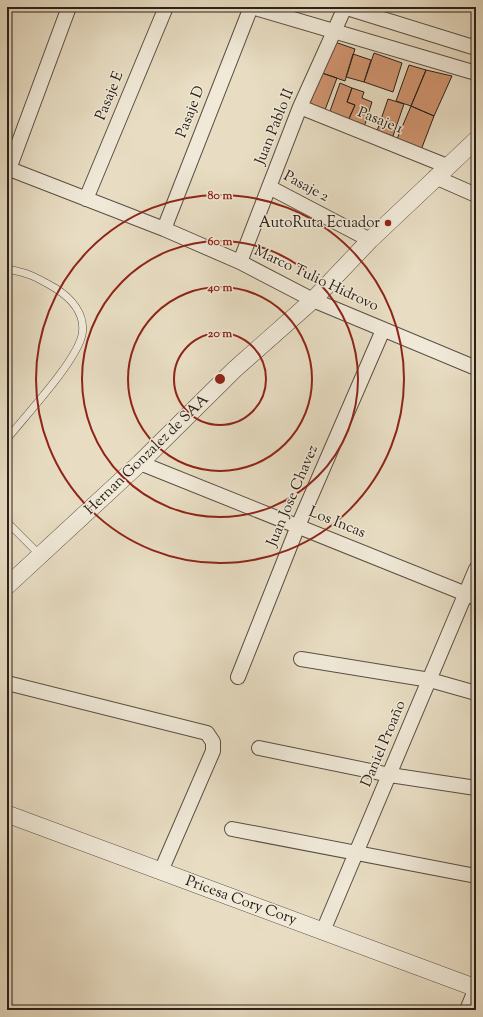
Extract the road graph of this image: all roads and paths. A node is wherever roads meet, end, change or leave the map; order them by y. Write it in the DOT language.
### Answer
graph roads {
  1 [pos="70,7"];
  2 [pos="166,7"];
  3 [pos="251,7"];
  4 [pos="345,7"];
  5 [pos="333,31"];
  6 [pos="476,48"];
  7 [pos="476,73"];
  8 [pos="300,108"];
  9 [pos="476,140"];
  10 [pos="8,168"];
  11 [pos="441,172"];
  12 [pos="269,186"];
  13 [pos="476,195"];
  14 [pos="86,199"];
  15 [pos="164,229"];
  16 [pos="370,240"];
  17 [pos="240,262"];
  18 [pos="7,269"];
  19 [pos="313,300"];
  20 [pos="383,330"];
  21 [pos="476,368"];
  22 [pos="7,439"];
  23 [pos="140,464"];
  24 [pos="7,522"];
  25 [pos="298,526"];
  26 [pos="40,555"];
  27 [pos="476,569"];
  28 [pos="7,586"];
  29 [pos="471,596"];
  30 [pos="301,659"];
  31 [pos="238,678"];
  32 [pos="430,680"];
  33 [pos="7,684"];
  34 [pos="476,693"];
  35 [pos="259,748"];
  36 [pos="390,774"];
  37 [pos="476,788"];
  38 [pos="7,814"];
  39 [pos="232,829"];
  40 [pos="356,853"];
  41 [pos="161,871"];
  42 [pos="476,876"];
  43 [pos="323,931"];
  44 [pos="476,988"];
  45 [pos="467,1010"];
  1 -- 10 [label="street"];
  2 -- 14 [label="street, Pasaje E"];
  3 -- 5 [label="street"];
  3 -- 15 [label="street, Pasaje D"];
  4 -- 5 [label="street, Juan Pablo II"];
  4 -- 6 [label="street"];
  5 -- 7 [label="street"];
  5 -- 8 [label="street, Juan Pablo II"];
  8 -- 11 [label="street, Pasaje 1"];
  8 -- 12 [label="street, Juan Pablo II"];
  9 -- 11 [label="street, Hernan Gonzalez de SAA"];
  10 -- 14 [label="street, Marco Tulio Hidrovo"];
  11 -- 13 [label="street, Pasaje 1"];
  11 -- 16 [label="street, Hernan Gonzalez de SAA"];
  12 -- 16 [label="street, Pasaje 2"];
  12 -- 17 [label="street, Juan Pablo II"];
  14 -- 15 [label="street, Marco Tulio Hidrovo"];
  15 -- 17 [label="street, Marco Tulio Hidrovo"];
  16 -- 19 [label="street, Hernan Gonzalez de SAA"];
  17 -- 19 [label="street, Marco Tulio Hidrovo"];
  18 -- 22 [label="lane"];
  19 -- 20 [label="street, Marco Tulio Hidrovo"];
  19 -- 23 [label="street, Hernan Gonzalez de SAA"];
  20 -- 21 [label="street, Marco Tulio Hidrovo"];
  20 -- 25 [label="street, Juan Jose Chavez"];
  23 -- 25 [label="street, Los Incas"];
  23 -- 26 [label="street, Hernan Gonzalez de SAA"];
  24 -- 26 [label="lane"];
  25 -- 29 [label="street, Los Incas"];
  25 -- 31 [label="street, Juan Jose Chavez"];
  26 -- 28 [label="street, Hernan Gonzalez de SAA"];
  27 -- 29 [label="street, Daniel Proaño"];
  29 -- 32 [label="street, Daniel Proaño"];
  30 -- 32 [label="street"];
  32 -- 34 [label="street"];
  32 -- 36 [label="street, Daniel Proaño"];
  33 -- 41 [label="street"];
  35 -- 36 [label="street"];
  36 -- 37 [label="street"];
  36 -- 40 [label="street, Daniel Proaño"];
  38 -- 41 [label="street, Pricesa Cory Cory"];
  39 -- 40 [label="street"];
  40 -- 42 [label="street"];
  40 -- 43 [label="street, Daniel Proaño"];
  41 -- 43 [label="street, Pricesa Cory Cory"];
  43 -- 44 [label="street, Pricesa Cory Cory"];
  44 -- 45 [label="street"];
}
